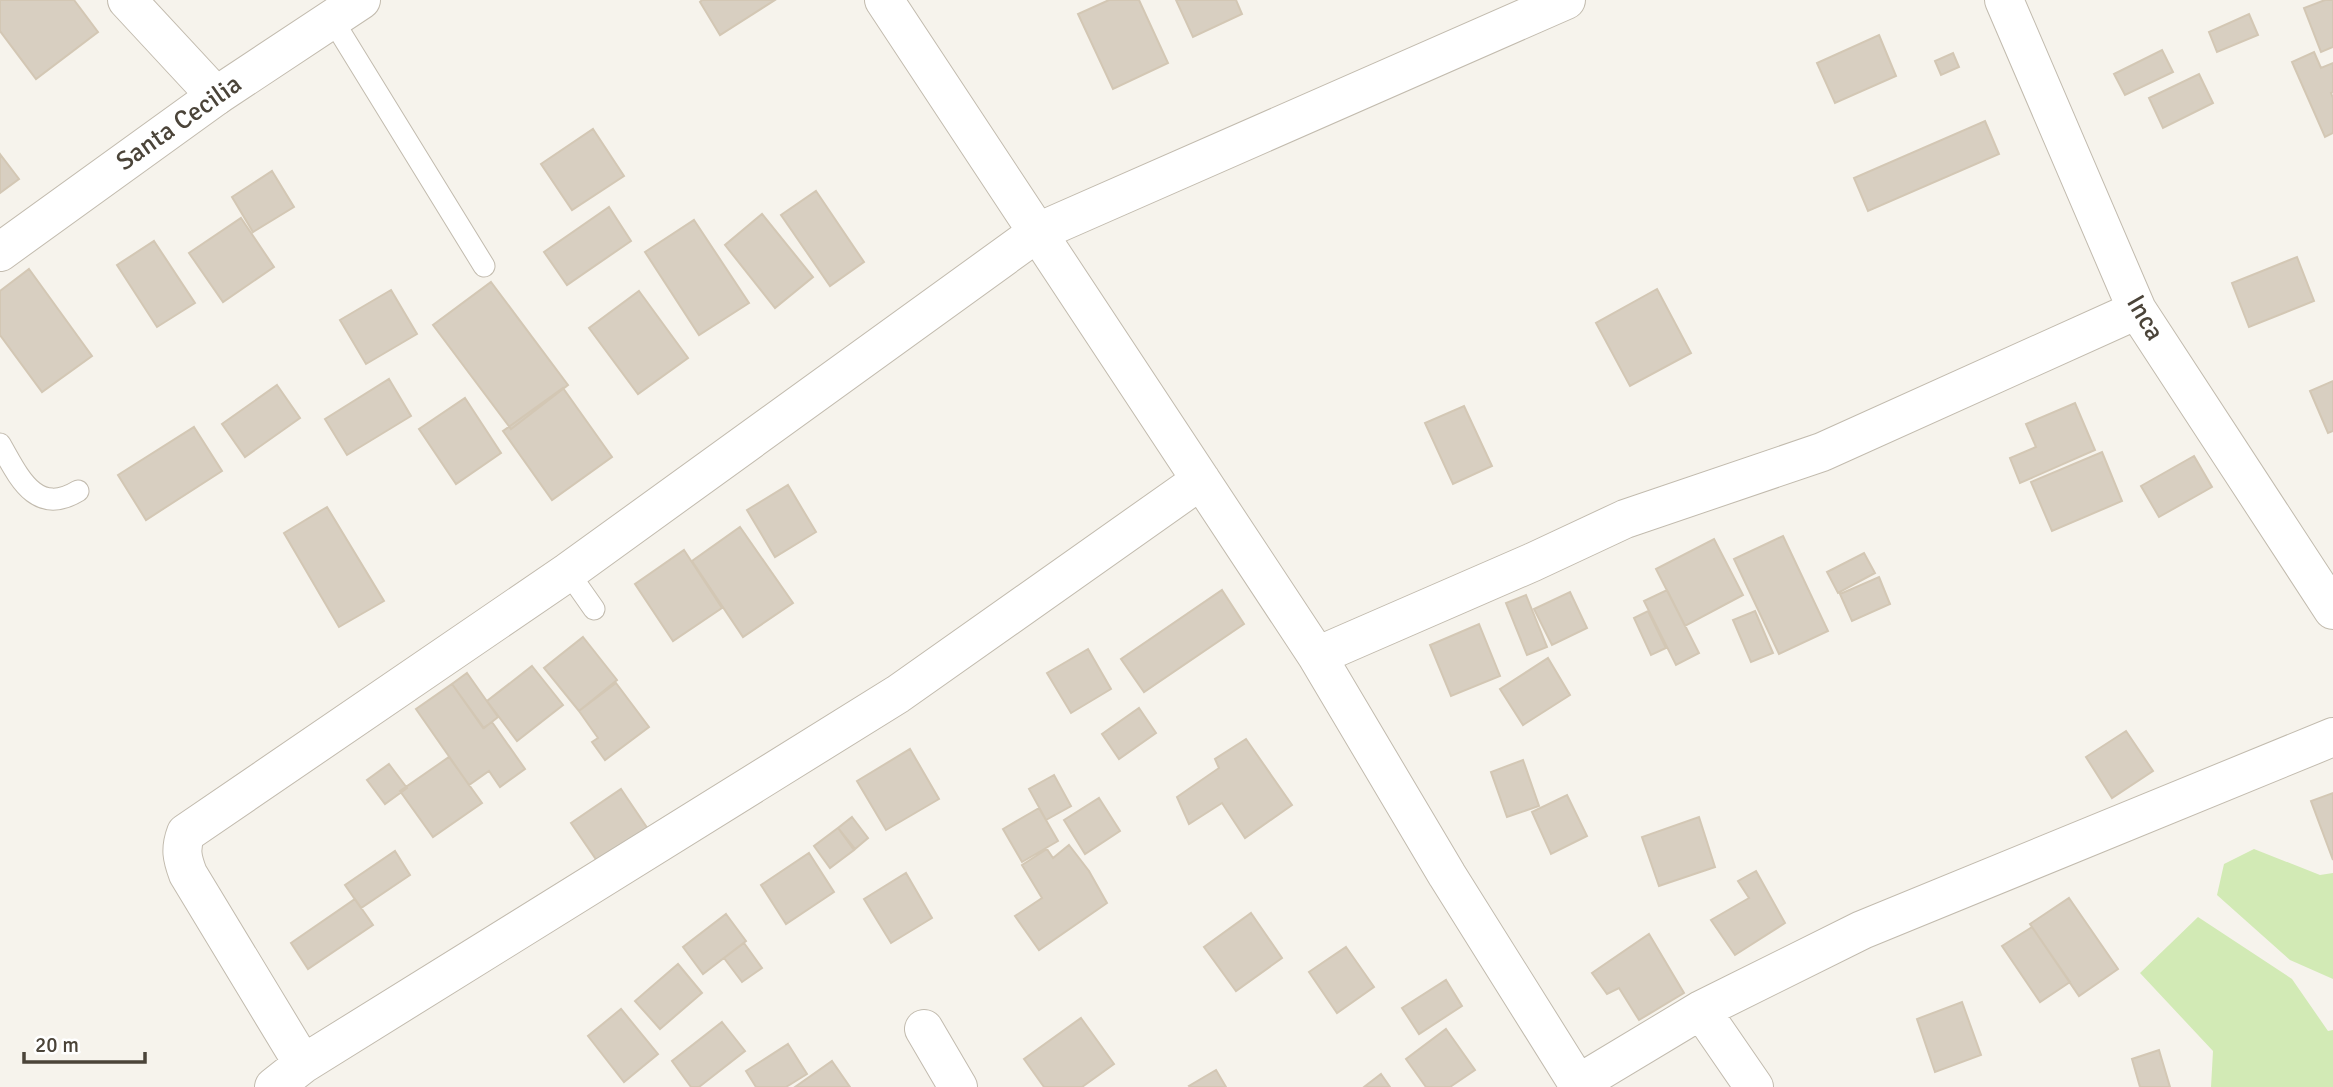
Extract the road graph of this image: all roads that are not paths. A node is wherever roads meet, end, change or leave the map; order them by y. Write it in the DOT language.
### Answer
graph roads {
  1 [pos="127,0"];
  2 [pos="884,0"];
  3 [pos="1566,0"];
  4 [pos="2004,0"];
  5 [pos="347,10"];
  6 [pos="216,96"];
  7 [pos="1038,232"];
  8 [pos="0,252"];
  9 [pos="484,266"];
  10 [pos="2137,310"];
  11 [pos="0,443"];
  12 [pos="1201,481"];
  13 [pos="78,491"];
  14 [pos="568,572"];
  15 [pos="594,609"];
  16 [pos="2333,610"];
  17 [pos="1317,656"];
  18 [pos="2333,737"];
  19 [pos="1701,1010"];
  20 [pos="924,1029"];
  21 [pos="288,1075"];
  22 [pos="1576,1085"];
  23 [pos="958,1087"];
  24 [pos="1754,1087"];
  1 -- 6 [label="street"];
  2 -- 7 [label="street"];
  3 -- 7 [label="street"];
  4 -- 10 [label="street, Inca"];
  5 -- 6 [label="street, Santa Cecilia"];
  5 -- 9 [label="lane"];
  6 -- 8 [label="street, Santa Cecilia"];
  7 -- 12 [label="street"];
  7 -- 14 [label="street"];
  10 -- 16 [label="street, Inca"];
  10 -- 17 [label="street"];
  11 -- 13 [label="lane"];
  12 -- 17 [label="street"];
  12 -- 21 [label="street"];
  14 -- 15 [label="lane"];
  14 -- 21 [label="street"];
  17 -- 22 [label="street"];
  18 -- 19 [label="street"];
  19 -- 22 [label="street"];
  19 -- 24 [label="street"];
  20 -- 23 [label="street"];
}
